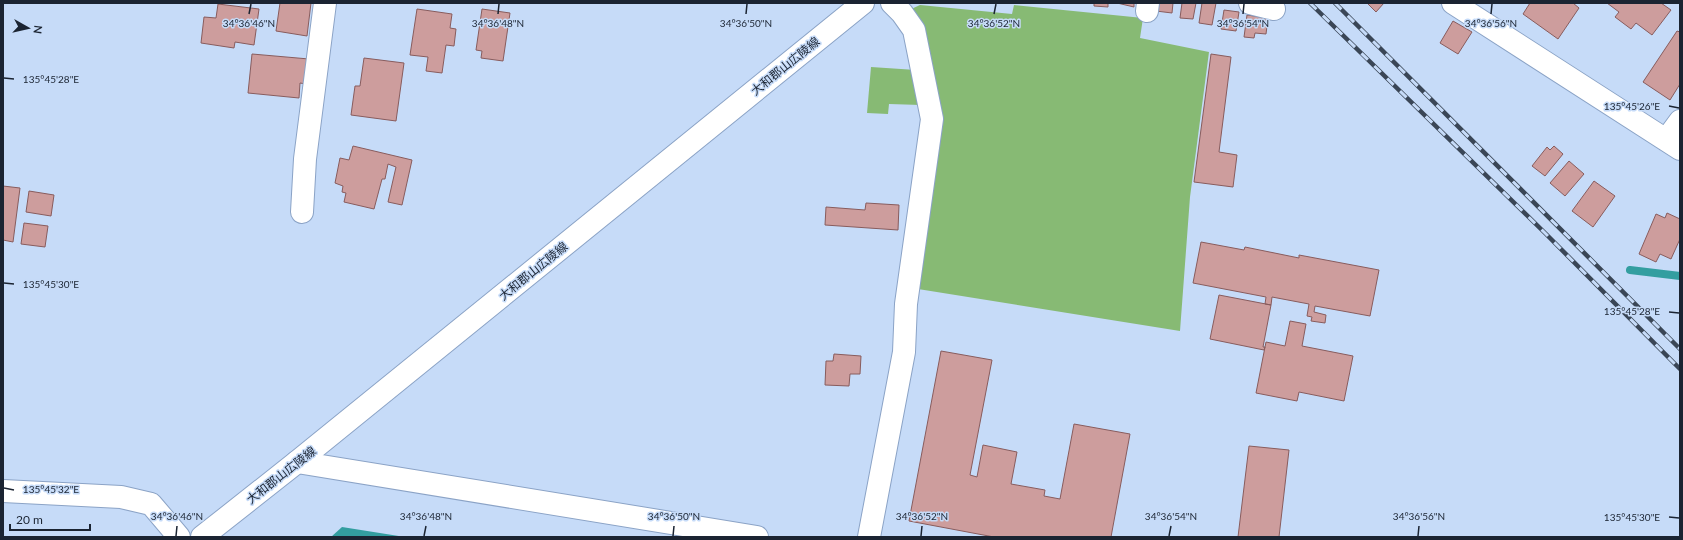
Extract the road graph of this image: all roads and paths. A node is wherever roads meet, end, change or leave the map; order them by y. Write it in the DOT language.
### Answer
graph roads {
  1 [pos="325,3"];
  2 [pos="863,3"];
  3 [pos="892,3"];
  4 [pos="1250,3"];
  5 [pos="1454,3"];
  6 [pos="1274,9"];
  7 [pos="1680,121"];
  8 [pos="1673,144"];
  9 [pos="302,212"];
  10 [pos="297,462"];
  11 [pos="3,491"];
  12 [pos="179,537"];
  13 [pos="202,537"];
  14 [pos="757,537"];
  15 [pos="869,537"];
  1 -- 9 [label="street"];
  2 -- 10 [label="street, 大和郡山広陵線"];
  3 -- 15 [label="street"];
  4 -- 6 [label="street"];
  5 -- 8 [label="street"];
  7 -- 8 [label="street"];
  10 -- 13 [label="street, 大和郡山広陵線"];
  10 -- 14 [label="street"];
  11 -- 12 [label="street"];
}
